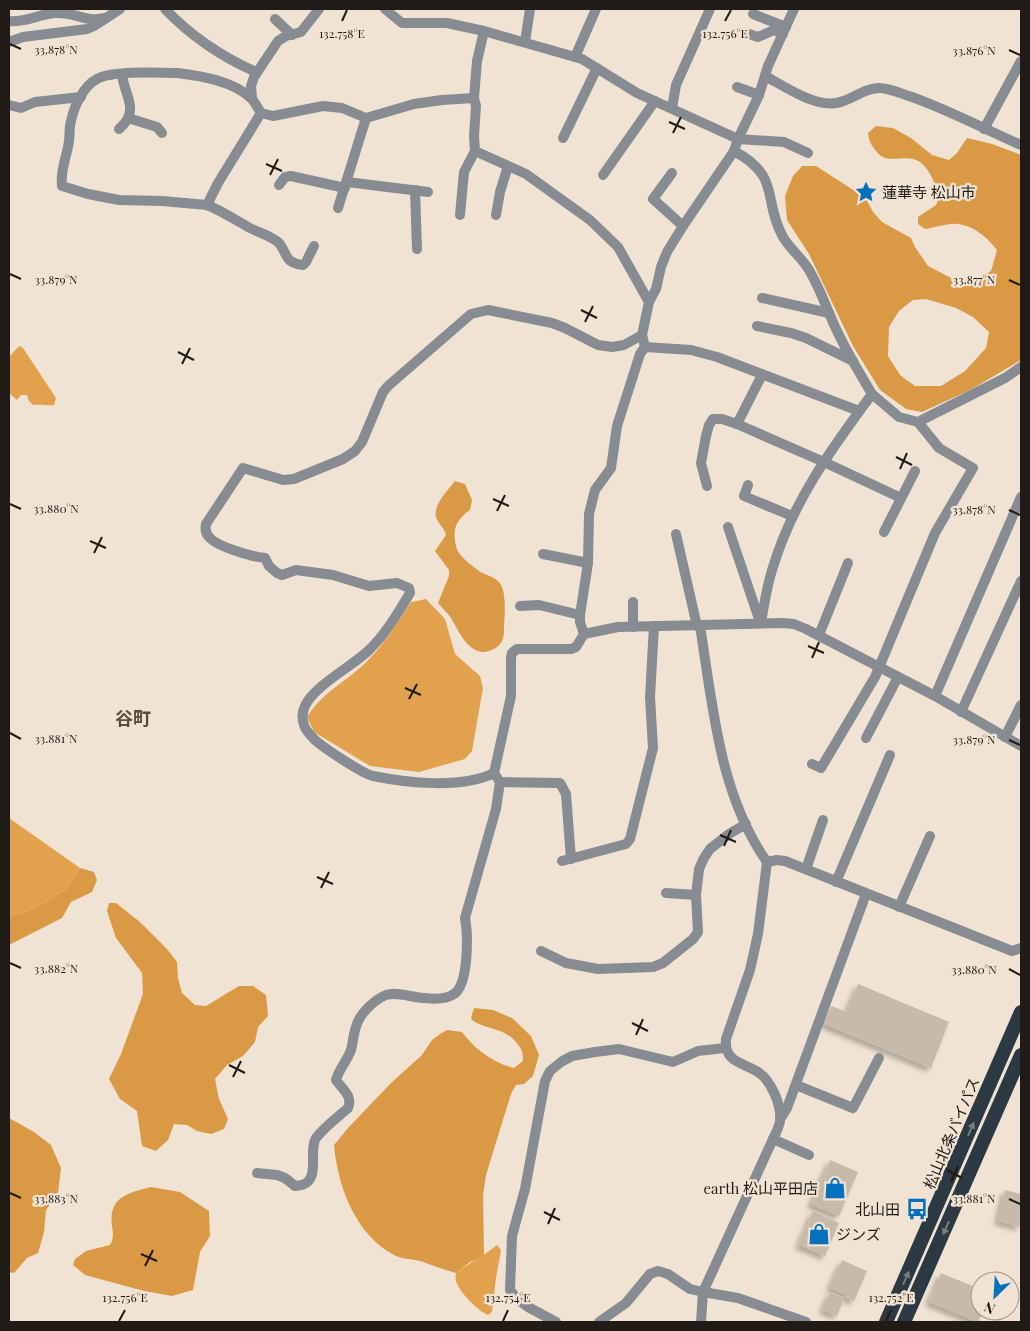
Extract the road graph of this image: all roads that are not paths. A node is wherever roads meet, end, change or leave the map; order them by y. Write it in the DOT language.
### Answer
graph roads {
  1 [pos="120,9"];
  2 [pos="165,9"];
  3 [pos="320,9"];
  4 [pos="385,9"];
  5 [pos="530,9"];
  6 [pos="596,9"];
  7 [pos="710,9"];
  8 [pos="794,9"];
  9 [pos="753,14"];
  10 [pos="107,18"];
  11 [pos="275,19"];
  12 [pos="9,20"];
  13 [pos="484,31"];
  14 [pos="785,31"];
  15 [pos="749,34"];
  16 [pos="292,35"];
  17 [pos="9,42"];
  18 [pos="525,42"];
  19 [pos="575,56"];
  20 [pos="1021,61"];
  21 [pos="597,68"];
  22 [pos="256,72"];
  23 [pos="122,74"];
  24 [pos="765,76"];
  25 [pos="737,86"];
  26 [pos="759,95"];
  27 [pos="81,97"];
  28 [pos="474,98"];
  29 [pos="252,99"];
  30 [pos="656,101"];
  31 [pos="9,105"];
  32 [pos="672,108"];
  33 [pos="261,112"];
  34 [pos="128,118"];
  35 [pos="366,118"];
  36 [pos="119,129"];
  37 [pos="984,129"];
  38 [pos="162,133"];
  39 [pos="563,138"];
  40 [pos="738,139"];
  41 [pos="1021,145"];
  42 [pos="474,151"];
  43 [pos="734,151"];
  44 [pos="808,153"];
  45 [pos="508,166"];
  46 [pos="672,173"];
  47 [pos="603,175"];
  48 [pos="279,185"];
  49 [pos="346,185"];
  50 [pos="415,190"];
  51 [pos="428,192"];
  52 [pos="207,205"];
  53 [pos="338,208"];
  54 [pos="460,215"];
  55 [pos="496,215"];
  56 [pos="683,226"];
  57 [pos="314,246"];
  58 [pos="417,249"];
  59 [pos="762,298"];
  60 [pos="649,302"];
  61 [pos="829,313"];
  62 [pos="757,326"];
  63 [pos="642,334"];
  64 [pos="645,347"];
  65 [pos="853,361"];
  66 [pos="1021,367"];
  67 [pos="762,375"];
  68 [pos="872,394"];
  69 [pos="859,411"];
  70 [pos="918,422"];
  71 [pos="736,424"];
  72 [pos="824,462"];
  73 [pos="915,471"];
  74 [pos="748,485"];
  75 [pos="707,486"];
  76 [pos="1021,497"];
  77 [pos="901,498"];
  78 [pos="792,516"];
  79 [pos="728,526"];
  80 [pos="884,532"];
  81 [pos="676,534"];
  82 [pos="543,554"];
  83 [pos="588,563"];
  84 [pos="848,564"];
  85 [pos="1021,581"];
  86 [pos="633,602"];
  87 [pos="520,606"];
  88 [pos="580,615"];
  89 [pos="760,623"];
  90 [pos="633,626"];
  91 [pos="654,626"];
  92 [pos="698,626"];
  93 [pos="584,634"];
  94 [pos="819,635"];
  95 [pos="879,667"];
  96 [pos="898,677"];
  97 [pos="935,696"];
  98 [pos="1021,705"];
  99 [pos="961,712"];
  100 [pos="1005,737"];
  101 [pos="866,738"];
  102 [pos="1021,746"];
  103 [pos="890,756"];
  104 [pos="812,764"];
  105 [pos="494,773"];
  106 [pos="500,782"];
  107 [pos="823,820"];
  108 [pos="746,824"];
  109 [pos="930,836"];
  110 [pos="767,862"];
  111 [pos="806,869"];
  112 [pos="836,882"];
  113 [pos="666,893"];
  114 [pos="696,894"];
  115 [pos="866,894"];
  116 [pos="899,907"];
  117 [pos="1021,948"];
  118 [pos="541,951"];
  119 [pos="1021,1012"];
  120 [pos="725,1048"];
  121 [pos="1021,1055"];
  122 [pos="879,1058"];
  123 [pos="796,1086"];
  124 [pos="780,1119"];
  125 [pos="773,1139"];
  126 [pos="809,1155"];
  127 [pos="258,1173"];
  128 [pos="703,1292"];
  129 [pos="556,1322"];
  130 [pos="599,1322"];
  131 [pos="701,1322"];
  132 [pos="806,1322"];
  133 [pos="886,1322"];
  134 [pos="904,1322"];
  1 -- 10 [label="street"];
  2 -- 22 [label="street"];
  3 -- 16 [label="street"];
  4 -- 13 [label="street"];
  5 -- 18 [label="street"];
  6 -- 19 [label="street"];
  7 -- 32 [label="street"];
  8 -- 14 [label="street"];
  9 -- 14 [label="street"];
  10 -- 12 [label="street"];
  10 -- 17 [label="street"];
  11 -- 16 [label="street"];
  13 -- 18 [label="street"];
  13 -- 28 [label="street"];
  14 -- 15 [label="street"];
  14 -- 24 [label="street"];
  16 -- 22 [label="street"];
  18 -- 19 [label="street"];
  19 -- 21 [label="street"];
  20 -- 37 [label="street"];
  21 -- 30 [label="street"];
  21 -- 39 [label="street"];
  22 -- 29 [label="street"];
  23 -- 27 [label="street"];
  23 -- 29 [label="street"];
  23 -- 34 [label="street"];
  24 -- 26 [label="street"];
  24 -- 37 [label="street"];
  25 -- 26 [label="street"];
  26 -- 40 [label="street"];
  27 -- 31 [label="street"];
  27 -- 52 [label="street"];
  28 -- 35 [label="street"];
  28 -- 42 [label="street"];
  29 -- 33 [label="street"];
  30 -- 32 [label="street"];
  30 -- 47 [label="street"];
  32 -- 40 [label="street"];
  33 -- 35 [label="street"];
  33 -- 52 [label="street"];
  34 -- 36 [label="street"];
  34 -- 38 [label="street"];
  35 -- 49 [label="street"];
  37 -- 41 [label="street"];
  40 -- 43 [label="street"];
  40 -- 44 [label="street"];
  42 -- 45 [label="street"];
  42 -- 54 [label="street"];
  43 -- 56 [label="street"];
  43 -- 61 [label="street"];
  45 -- 55 [label="street"];
  45 -- 60 [label="street"];
  46 -- 56 [label="street"];
  48 -- 49 [label="street"];
  49 -- 50 [label="street"];
  49 -- 53 [label="street"];
  50 -- 51 [label="street"];
  50 -- 58 [label="street"];
  52 -- 57 [label="street"];
  56 -- 60 [label="street"];
  59 -- 61 [label="street"];
  60 -- 63 [label="street"];
  61 -- 65 [label="street"];
  62 -- 65 [label="street"];
  63 -- 64 [label="street"];
  63 -- 105 [label="street"];
  64 -- 67 [label="street"];
  64 -- 83 [label="street"];
  65 -- 68 [label="street"];
  66 -- 70 [label="street"];
  67 -- 69 [label="street"];
  67 -- 71 [label="street"];
  68 -- 69 [label="street"];
  68 -- 70 [label="street"];
  69 -- 72 [label="street"];
  70 -- 95 [label="street"];
  71 -- 72 [label="street"];
  71 -- 75 [label="street"];
  72 -- 77 [label="street"];
  72 -- 78 [label="street"];
  73 -- 77 [label="street"];
  74 -- 78 [label="street"];
  76 -- 97 [label="street"];
  77 -- 80 [label="street"];
  78 -- 89 [label="street"];
  79 -- 89 [label="street"];
  81 -- 92 [label="street"];
  82 -- 83 [label="street"];
  83 -- 88 [label="street"];
  84 -- 94 [label="street"];
  85 -- 99 [label="street"];
  86 -- 90 [label="street"];
  87 -- 88 [label="street"];
  88 -- 93 [label="street"];
  89 -- 92 [label="street"];
  89 -- 94 [label="street"];
  90 -- 91 [label="street"];
  90 -- 93 [label="street"];
  91 -- 92 [label="street"];
  91 -- 106 [label="street"];
  92 -- 108 [label="street"];
  93 -- 105 [label="street"];
  94 -- 95 [label="street"];
  95 -- 96 [label="street"];
  95 -- 104 [label="street"];
  96 -- 97 [label="street"];
  96 -- 101 [label="street"];
  97 -- 99 [label="street"];
  98 -- 100 [label="street"];
  99 -- 100 [label="street"];
  100 -- 102 [label="street"];
  103 -- 112 [label="street"];
  105 -- 106 [label="street"];
  106 -- 127 [label="street"];
  107 -- 111 [label="street"];
  108 -- 110 [label="street"];
  108 -- 114 [label="street"];
  109 -- 116 [label="street"];
  110 -- 111 [label="street"];
  110 -- 120 [label="street"];
  111 -- 112 [label="street"];
  112 -- 115 [label="street"];
  113 -- 114 [label="street"];
  114 -- 118 [label="street"];
  115 -- 116 [label="street"];
  115 -- 123 [label="street"];
  116 -- 117 [label="street"];
  133 -- 119 [label="highway, 松山北条バイパス, one-way"];
  120 -- 124 [label="street"];
  120 -- 129 [label="street"];
  121 -- 134 [label="highway, one-way"];
  122 -- 123 [label="street"];
  123 -- 124 [label="street"];
  124 -- 125 [label="street"];
  125 -- 126 [label="street"];
  125 -- 128 [label="street"];
  128 -- 130 [label="street"];
  128 -- 131 [label="street"];
  128 -- 132 [label="street"];
}
